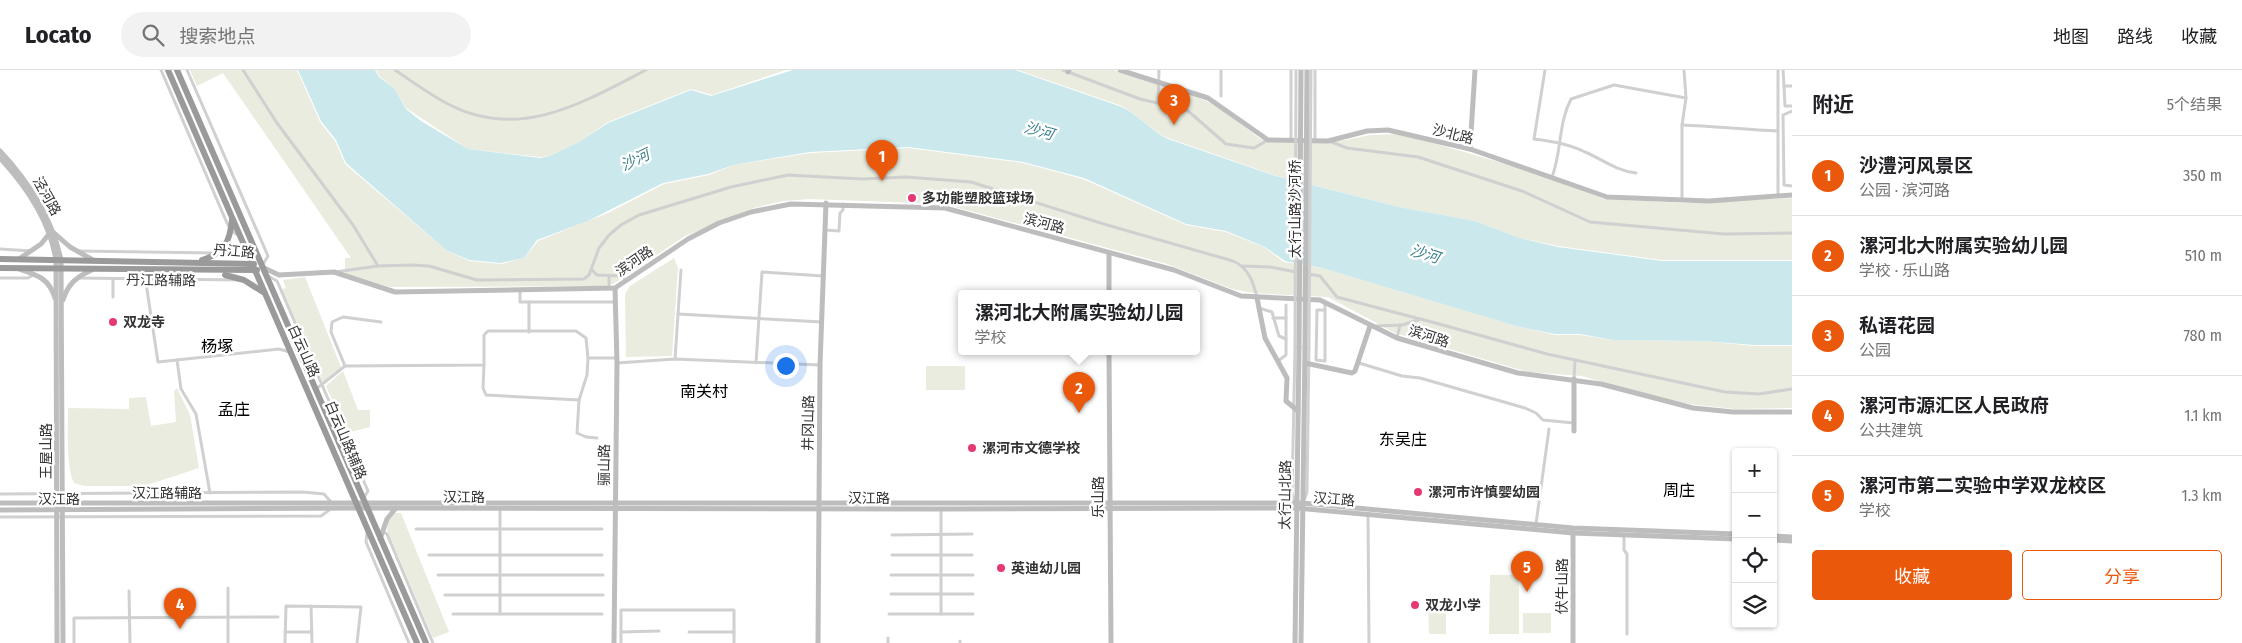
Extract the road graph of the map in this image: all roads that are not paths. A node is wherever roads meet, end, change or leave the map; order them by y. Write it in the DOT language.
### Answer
graph roads {
  1 [pos="161,70"];
  2 [pos="168,70"];
  3 [pos="177,70"];
  4 [pos="186,70"];
  5 [pos="243,70"];
  6 [pos="395,70"];
  7 [pos="403,70"];
  8 [pos="646,70"];
  9 [pos="1120,70"];
  10 [pos="1159,70"];
  11 [pos="1221,70"];
  12 [pos="1291,70"];
  13 [pos="1296,70"];
  14 [pos="1301,70"];
  15 [pos="1309,70"];
  16 [pos="1315,70"];
  17 [pos="1475,70"];
  18 [pos="1545,70"];
  19 [pos="1684,70"];
  20 [pos="1778,70"];
  21 [pos="1783,70"];
  22 [pos="1067,71"];
  23 [pos="403,75"];
  24 [pos="1159,84"];
  25 [pos="1784,86"];
  26 [pos="1792,86"];
  27 [pos="1221,96"];
  28 [pos="1686,98"];
  29 [pos="1158,102"];
  30 [pos="1792,106"];
  31 [pos="1792,112"];
  32 [pos="1682,125"];
  33 [pos="1778,131"];
  34 [pos="1268,140"];
  35 [pos="1291,140"];
  36 [pos="1316,140"];
  37 [pos="1328,141"];
  38 [pos="1560,143"];
  39 [pos="1470,149"];
  40 [pos="0,151"];
  41 [pos="0,158"];
  42 [pos="1636,173"];
  43 [pos="1552,177"];
  44 [pos="1792,186"];
  45 [pos="1792,195"];
  46 [pos="1778,196"];
  47 [pos="1682,200"];
  48 [pos="826,203"];
  49 [pos="843,204"];
  50 [pos="232,219"];
  51 [pos="231,230"];
  52 [pos="825,230"];
  53 [pos="51,233"];
  54 [pos="1792,233"];
  55 [pos="239,236"];
  56 [pos="0,249"];
  57 [pos="32,251"];
  58 [pos="77,251"];
  59 [pos="1109,253"];
  60 [pos="217,254"];
  61 [pos="372,258"];
  62 [pos="0,259"];
  63 [pos="18,259"];
  64 [pos="58,260"];
  65 [pos="94,260"];
  66 [pos="199,262"];
  67 [pos="251,263"];
  68 [pos="378,266"];
  69 [pos="1242,266"];
  70 [pos="262,267"];
  71 [pos="366,267"];
  72 [pos="0,268"];
  73 [pos="17,268"];
  74 [pos="58,269"];
  75 [pos="93,269"];
  76 [pos="144,270"];
  77 [pos="592,270"];
  78 [pos="681,270"];
  79 [pos="197,271"];
  80 [pos="255,272"];
  81 [pos="334,272"];
  82 [pos="34,274"];
  83 [pos="266,274"];
  84 [pos="597,275"];
  85 [pos="609,275"];
  86 [pos="823,276"];
  87 [pos="0,278"];
  88 [pos="77,278"];
  89 [pos="113,279"];
  90 [pos="146,279"];
  91 [pos="584,279"];
  92 [pos="244,280"];
  93 [pos="625,280"];
  94 [pos="612,288"];
  95 [pos="520,290"];
  96 [pos="1109,290"];
  97 [pos="265,294"];
  98 [pos="113,297"];
  99 [pos="1257,298"];
  100 [pos="529,302"];
  101 [pos="615,302"];
  102 [pos="1325,302"];
  103 [pos="1286,305"];
  104 [pos="59,306"];
  105 [pos="1259,308"];
  106 [pos="1325,310"];
  107 [pos="678,314"];
  108 [pos="758,318"];
  109 [pos="1273,318"];
  110 [pos="1286,318"];
  111 [pos="1421,319"];
  112 [pos="381,322"];
  113 [pos="822,322"];
  114 [pos="1400,325"];
  115 [pos="1370,326"];
  116 [pos="529,332"];
  117 [pos="1397,338"];
  118 [pos="1286,340"];
  119 [pos="1302,348"];
  120 [pos="291,352"];
  121 [pos="1109,355"];
  122 [pos="588,358"];
  123 [pos="674,359"];
  124 [pos="177,360"];
  125 [pos="617,360"];
  126 [pos="1575,360"];
  127 [pos="1278,361"];
  128 [pos="756,363"];
  129 [pos="1307,363"];
  130 [pos="1359,364"];
  131 [pos="484,365"];
  132 [pos="820,365"];
  133 [pos="345,366"];
  134 [pos="1574,379"];
  135 [pos="323,386"];
  136 [pos="1792,389"];
  137 [pos="316,390"];
  138 [pos="579,400"];
  139 [pos="1296,409"];
  140 [pos="1792,412"];
  141 [pos="1574,423"];
  142 [pos="1549,429"];
  143 [pos="1574,431"];
  144 [pos="598,438"];
  145 [pos="210,493"];
  146 [pos="0,494"];
  147 [pos="57,494"];
  148 [pos="64,494"];
  149 [pos="331,502"];
  150 [pos="60,503"];
  151 [pos="0,504"];
  152 [pos="362,504"];
  153 [pos="1296,505"];
  154 [pos="1302,505"];
  155 [pos="500,506"];
  156 [pos="818,506"];
  157 [pos="1110,506"];
  158 [pos="615,507"];
  159 [pos="332,508"];
  160 [pos="396,508"];
  161 [pos="941,509"];
  162 [pos="0,510"];
  163 [pos="57,510"];
  164 [pos="64,510"];
  165 [pos="1368,514"];
  166 [pos="0,517"];
  167 [pos="57,517"];
  168 [pos="64,517"];
  169 [pos="1536,525"];
  170 [pos="416,529"];
  171 [pos="500,529"];
  172 [pos="602,529"];
  173 [pos="368,530"];
  174 [pos="379,530"];
  175 [pos="1573,531"];
  176 [pos="941,534"];
  177 [pos="972,534"];
  178 [pos="1732,534"];
  179 [pos="892,535"];
  180 [pos="1624,535"];
  181 [pos="1777,536"];
  182 [pos="1792,537"];
  183 [pos="1732,539"];
  184 [pos="1777,540"];
  185 [pos="1792,541"];
  186 [pos="429,555"];
  187 [pos="500,555"];
  188 [pos="602,555"];
  189 [pos="892,555"];
  190 [pos="941,555"];
  191 [pos="972,555"];
  192 [pos="438,575"];
  193 [pos="500,575"];
  194 [pos="603,575"];
  195 [pos="891,575"];
  196 [pos="941,575"];
  197 [pos="973,575"];
  198 [pos="228,588"];
  199 [pos="129,591"];
  200 [pos="891,594"];
  201 [pos="941,594"];
  202 [pos="973,594"];
  203 [pos="445,595"];
  204 [pos="500,595"];
  205 [pos="603,595"];
  206 [pos="311,606"];
  207 [pos="453,614"];
  208 [pos="500,614"];
  209 [pos="602,614"];
  210 [pos="889,614"];
  211 [pos="942,614"];
  212 [pos="973,614"];
  213 [pos="278,617"];
  214 [pos="130,618"];
  215 [pos="228,618"];
  216 [pos="659,631"];
  217 [pos="285,632"];
  218 [pos="312,632"];
  219 [pos="621,632"];
  220 [pos="689,632"];
  221 [pos="734,632"];
  222 [pos="1627,634"];
  223 [pos="888,638"];
  224 [pos="57,643"];
  225 [pos="63,643"];
  226 [pos="74,643"];
  227 [pos="130,643"];
  228 [pos="228,643"];
  229 [pos="285,643"];
  230 [pos="312,643"];
  231 [pos="357,643"];
  232 [pos="409,643"];
  233 [pos="417,643"];
  234 [pos="426,643"];
  235 [pos="433,643"];
  236 [pos="614,643"];
  237 [pos="621,643"];
  238 [pos="734,643"];
  239 [pos="818,643"];
  240 [pos="888,643"];
  241 [pos="1111,643"];
  242 [pos="1295,643"];
  243 [pos="1301,643"];
  244 [pos="1369,643"];
  245 [pos="1573,643"];
  1 -- 51 [label="street"];
  2 -- 50 [label="highway, 白云山路"];
  3 -- 70 [label="highway, 白云山路"];
  4 -- 70 [label="street"];
  5 -- 61 [label="street"];
  6 -- 23 [label="street"];
  7 -- 23 [label="street"];
  8 -- 23 [label="street"];
  9 -- 24 [label="street"];
  10 -- 24 [label="street"];
  11 -- 27 [label="street"];
  12 -- 35 [label="street"];
  13 -- 119 [label="street, bridge"];
  14 -- 119 [label="street, 太行山路沙河桥, bridge"];
  15 -- 119 [label="street, 太行山路沙河桥, bridge"];
  16 -- 36 [label="street"];
  17 -- 39 [label="street"];
  18 -- 38 [label="street"];
  19 -- 28 [label="street"];
  20 -- 33 [label="street"];
  21 -- 25 [label="street"];
  22 -- 29 [label="street"];
  24 -- 29 [label="street"];
  24 -- 34 [label="street"];
  25 -- 26 [label="street"];
  25 -- 30 [label="street"];
  28 -- 32 [label="street"];
  28 -- 38 [label="street"];
  29 -- 34 [label="street"];
  31 -- 44 [label="street"];
  32 -- 33 [label="street"];
  32 -- 47 [label="street"];
  33 -- 46 [label="street"];
  34 -- 35 [label="street, 沙北路"];
  35 -- 36 [label="street, 沙北路"];
  36 -- 37 [label="street, 沙北路"];
  37 -- 39 [label="street, 沙北路"];
  37 -- 54 [label="street"];
  38 -- 42 [label="street"];
  38 -- 43 [label="street"];
  39 -- 43 [label="street, 沙北路"];
  40 -- 53 [label="street, 泾河路"];
  41 -- 53 [label="street, 泾河路"];
  43 -- 47 [label="street, 沙北路"];
  45 -- 46 [label="street, 沙北路"];
  46 -- 47 [label="street, 沙北路"];
  48 -- 49 [label="street, 滨河路"];
  48 -- 52 [label="street, 井冈山路"];
  48 -- 93 [label="street, 滨河路"];
  49 -- 52 [label="street"];
  49 -- 59 [label="street, 滨河路"];
  50 -- 51 [label="highway"];
  50 -- 55 [label="highway, 白云山路"];
  51 -- 55 [label="street"];
  51 -- 60 [label="highway"];
  52 -- 86 [label="street, 井冈山路"];
  53 -- 57 [label="street"];
  53 -- 58 [label="street"];
  53 -- 64 [label="street, 泾河路"];
  55 -- 67 [label="highway, 白云山路"];
  56 -- 57 [label="street"];
  57 -- 63 [label="street"];
  58 -- 60 [label="street, 丹江路辅路"];
  58 -- 65 [label="street"];
  59 -- 96 [label="street"];
  59 -- 99 [label="street, 滨河路"];
  60 -- 66 [label="highway"];
  61 -- 68 [label="street"];
  61 -- 71 [label="street"];
  62 -- 63 [label="highway, 丹江路"];
  63 -- 64 [label="highway, 丹江路"];
  64 -- 65 [label="highway, 丹江路"];
  64 -- 74 [label="street, 王屋山路"];
  65 -- 66 [label="highway, 丹江路"];
  66 -- 67 [label="highway, 丹江路"];
  67 -- 70 [label="highway, 丹江路"];
  67 -- 80 [label="highway, 白云山路"];
  68 -- 71 [label="street"];
  68 -- 91 [label="street"];
  69 -- 77 [label="street"];
  69 -- 99 [label="street"];
  69 -- 111 [label="street"];
  70 -- 80 [label="highway, 丹江路"];
  70 -- 81 [label="street, 滨河路"];
  70 -- 83 [label="highway, 白云山路"];
  71 -- 81 [label="street"];
  72 -- 73 [label="highway, 丹江路"];
  73 -- 74 [label="highway, 丹江路"];
  73 -- 82 [label="street"];
  74 -- 75 [label="highway, 丹江路"];
  74 -- 104 [label="street, 王屋山路"];
  75 -- 76 [label="highway, 丹江路"];
  75 -- 88 [label="street"];
  76 -- 79 [label="highway, 丹江路"];
  76 -- 90 [label="street"];
  77 -- 84 [label="street"];
  77 -- 91 [label="street"];
  78 -- 107 [label="street"];
  79 -- 80 [label="highway, 丹江路"];
  79 -- 92 [label="highway"];
  80 -- 97 [label="highway, 白云山路"];
  81 -- 95 [label="street, 滨河路"];
  82 -- 87 [label="street"];
  82 -- 104 [label="street"];
  83 -- 135 [label="street, 白云山路辅路"];
  83 -- 137 [label="highway, 白云山路"];
  84 -- 85 [label="street"];
  84 -- 91 [label="street"];
  85 -- 93 [label="street"];
  85 -- 94 [label="street"];
  86 -- 108 [label="street"];
  86 -- 113 [label="street, 井冈山路"];
  88 -- 89 [label="street, 丹江路辅路"];
  88 -- 104 [label="street"];
  89 -- 90 [label="street, 丹江路辅路"];
  89 -- 98 [label="street"];
  90 -- 92 [label="street, 丹江路辅路"];
  90 -- 124 [label="street"];
  92 -- 97 [label="highway"];
  93 -- 94 [label="street, 滨河路"];
  94 -- 95 [label="street, 滨河路"];
  94 -- 101 [label="street, 骊山路"];
  95 -- 100 [label="street"];
  97 -- 120 [label="highway, 白云山路"];
  99 -- 102 [label="street, 滨河路"];
  99 -- 105 [label="street"];
  100 -- 101 [label="street"];
  100 -- 116 [label="street"];
  101 -- 125 [label="street, 骊山路"];
  102 -- 106 [label="street"];
  102 -- 115 [label="street, 滨河路"];
  103 -- 110 [label="street"];
  104 -- 147 [label="street, 王屋山路"];
  104 -- 148 [label="street, 王屋山路"];
  105 -- 109 [label="street"];
  105 -- 127 [label="street"];
  106 -- 106 [label="street"];
  107 -- 108 [label="street"];
  107 -- 123 [label="street"];
  108 -- 113 [label="street"];
  108 -- 128 [label="street"];
  109 -- 110 [label="street"];
  109 -- 118 [label="street"];
  110 -- 118 [label="street"];
  111 -- 114 [label="street"];
  111 -- 126 [label="street"];
  112 -- 133 [label="street"];
  113 -- 132 [label="street, 井冈山路"];
  114 -- 115 [label="street"];
  114 -- 117 [label="street"];
  115 -- 117 [label="street, 滨河路"];
  115 -- 130 [label="street"];
  116 -- 122 [label="street"];
  116 -- 131 [label="street"];
  117 -- 134 [label="street, 滨河路"];
  118 -- 127 [label="street"];
  119 -- 129 [label="street, 太行山北路"];
  119 -- 139 [label="street, 太行山北路"];
  120 -- 124 [label="street"];
  120 -- 152 [label="highway, 白云山路"];
  121 -- 157 [label="street, 乐山路"];
  122 -- 125 [label="street"];
  122 -- 138 [label="street"];
  123 -- 125 [label="street"];
  123 -- 128 [label="street"];
  124 -- 145 [label="street"];
  125 -- 158 [label="street, 骊山路"];
  126 -- 134 [label="street"];
  126 -- 136 [label="street"];
  127 -- 139 [label="street"];
  128 -- 132 [label="street"];
  129 -- 130 [label="street"];
  129 -- 154 [label="street, 太行山北路"];
  130 -- 141 [label="street"];
  131 -- 133 [label="street"];
  131 -- 138 [label="street"];
  132 -- 156 [label="street, 井冈山路"];
  133 -- 135 [label="street"];
  134 -- 140 [label="street, 滨河路"];
  134 -- 141 [label="street"];
  135 -- 137 [label="street"];
  135 -- 152 [label="street, 白云山路辅路"];
  137 -- 152 [label="highway, 白云山路"];
  138 -- 144 [label="street"];
  139 -- 153 [label="street, 太行山北路"];
  141 -- 143 [label="street"];
  142 -- 169 [label="street"];
  145 -- 148 [label="street, 汉江路辅路"];
  145 -- 149 [label="street, 汉江路辅路"];
  146 -- 147 [label="street, 汉江路辅路"];
  147 -- 148 [label="street, 汉江路辅路"];
  147 -- 150 [label="street, 王屋山路"];
  148 -- 150 [label="street, 王屋山路"];
  149 -- 150 [label="street, 汉江路"];
  149 -- 152 [label="street, 汉江路"];
  150 -- 151 [label="street, 汉江路"];
  150 -- 163 [label="street, 王屋山路"];
  150 -- 164 [label="street, 王屋山路"];
  152 -- 155 [label="street, 汉江路"];
  152 -- 159 [label="street, 汉江路"];
  152 -- 160 [label="street, 汉江路"];
  152 -- 173 [label="highway, 白云山路"];
  152 -- 174 [label="highway, 白云山路"];
  153 -- 154 [label="street, 汉江路"];
  153 -- 157 [label="street, 汉江路"];
  153 -- 242 [label="street, 太行山北路"];
  154 -- 165 [label="street, 汉江路"];
  154 -- 169 [label="street, 汉江路"];
  154 -- 243 [label="street, 太行山北路"];
  155 -- 158 [label="street, 汉江路"];
  155 -- 160 [label="street, 汉江路"];
  155 -- 171 [label="street"];
  156 -- 157 [label="street, 汉江路"];
  156 -- 158 [label="street, 汉江路"];
  156 -- 161 [label="street, 汉江路"];
  156 -- 239 [label="street, 井冈山路"];
  157 -- 161 [label="street, 汉江路"];
  157 -- 241 [label="street, 乐山路"];
  158 -- 236 [label="street, 骊山路"];
  159 -- 164 [label="street, 汉江路"];
  159 -- 168 [label="street, 汉江路辅路"];
  160 -- 174 [label="street"];
  161 -- 176 [label="street"];
  162 -- 163 [label="street, 汉江路"];
  163 -- 164 [label="street, 汉江路"];
  163 -- 167 [label="street, 王屋山路"];
  164 -- 168 [label="street, 王屋山路"];
  165 -- 175 [label="street, 汉江路"];
  165 -- 244 [label="street"];
  166 -- 167 [label="street, 汉江路辅路"];
  167 -- 168 [label="street, 汉江路辅路"];
  167 -- 224 [label="street, 王屋山路"];
  168 -- 225 [label="street, 王屋山路"];
  169 -- 175 [label="street, 汉江路"];
  170 -- 171 [label="street"];
  171 -- 172 [label="street"];
  171 -- 187 [label="street"];
  173 -- 232 [label="street"];
  173 -- 233 [label="highway, 白云山路"];
  174 -- 234 [label="highway, 白云山路"];
  174 -- 235 [label="street"];
  175 -- 178 [label="street, 汉江路"];
  175 -- 180 [label="street, 汉江路"];
  175 -- 245 [label="street, 伏牛山路"];
  176 -- 177 [label="street"];
  176 -- 179 [label="street"];
  176 -- 190 [label="street"];
  180 -- 183 [label="street, 汉江路"];
  180 -- 222 [label="street"];
  181 -- 182 [label="street"];
  184 -- 185 [label="street"];
  186 -- 187 [label="street"];
  187 -- 188 [label="street"];
  187 -- 193 [label="street"];
  189 -- 190 [label="street"];
  190 -- 191 [label="street"];
  190 -- 196 [label="street"];
  192 -- 193 [label="street"];
  193 -- 194 [label="street"];
  193 -- 204 [label="street"];
  195 -- 196 [label="street"];
  196 -- 197 [label="street"];
  196 -- 201 [label="street"];
  198 -- 215 [label="street"];
  199 -- 214 [label="street"];
  200 -- 201 [label="street"];
  201 -- 202 [label="street"];
  201 -- 211 [label="street"];
  203 -- 204 [label="street"];
  204 -- 205 [label="street"];
  204 -- 208 [label="street"];
  206 -- 217 [label="street"];
  206 -- 218 [label="street"];
  206 -- 231 [label="street"];
  207 -- 208 [label="street"];
  208 -- 209 [label="street"];
  210 -- 211 [label="street"];
  211 -- 212 [label="street"];
  213 -- 215 [label="street"];
  214 -- 215 [label="street"];
  214 -- 226 [label="street"];
  214 -- 227 [label="street"];
  215 -- 228 [label="street"];
  216 -- 219 [label="street"];
  217 -- 218 [label="street"];
  217 -- 229 [label="street"];
  218 -- 230 [label="street"];
  219 -- 221 [label="street"];
  219 -- 237 [label="street"];
  220 -- 221 [label="street"];
  221 -- 238 [label="street"];
  223 -- 240 [label="street"];
}
